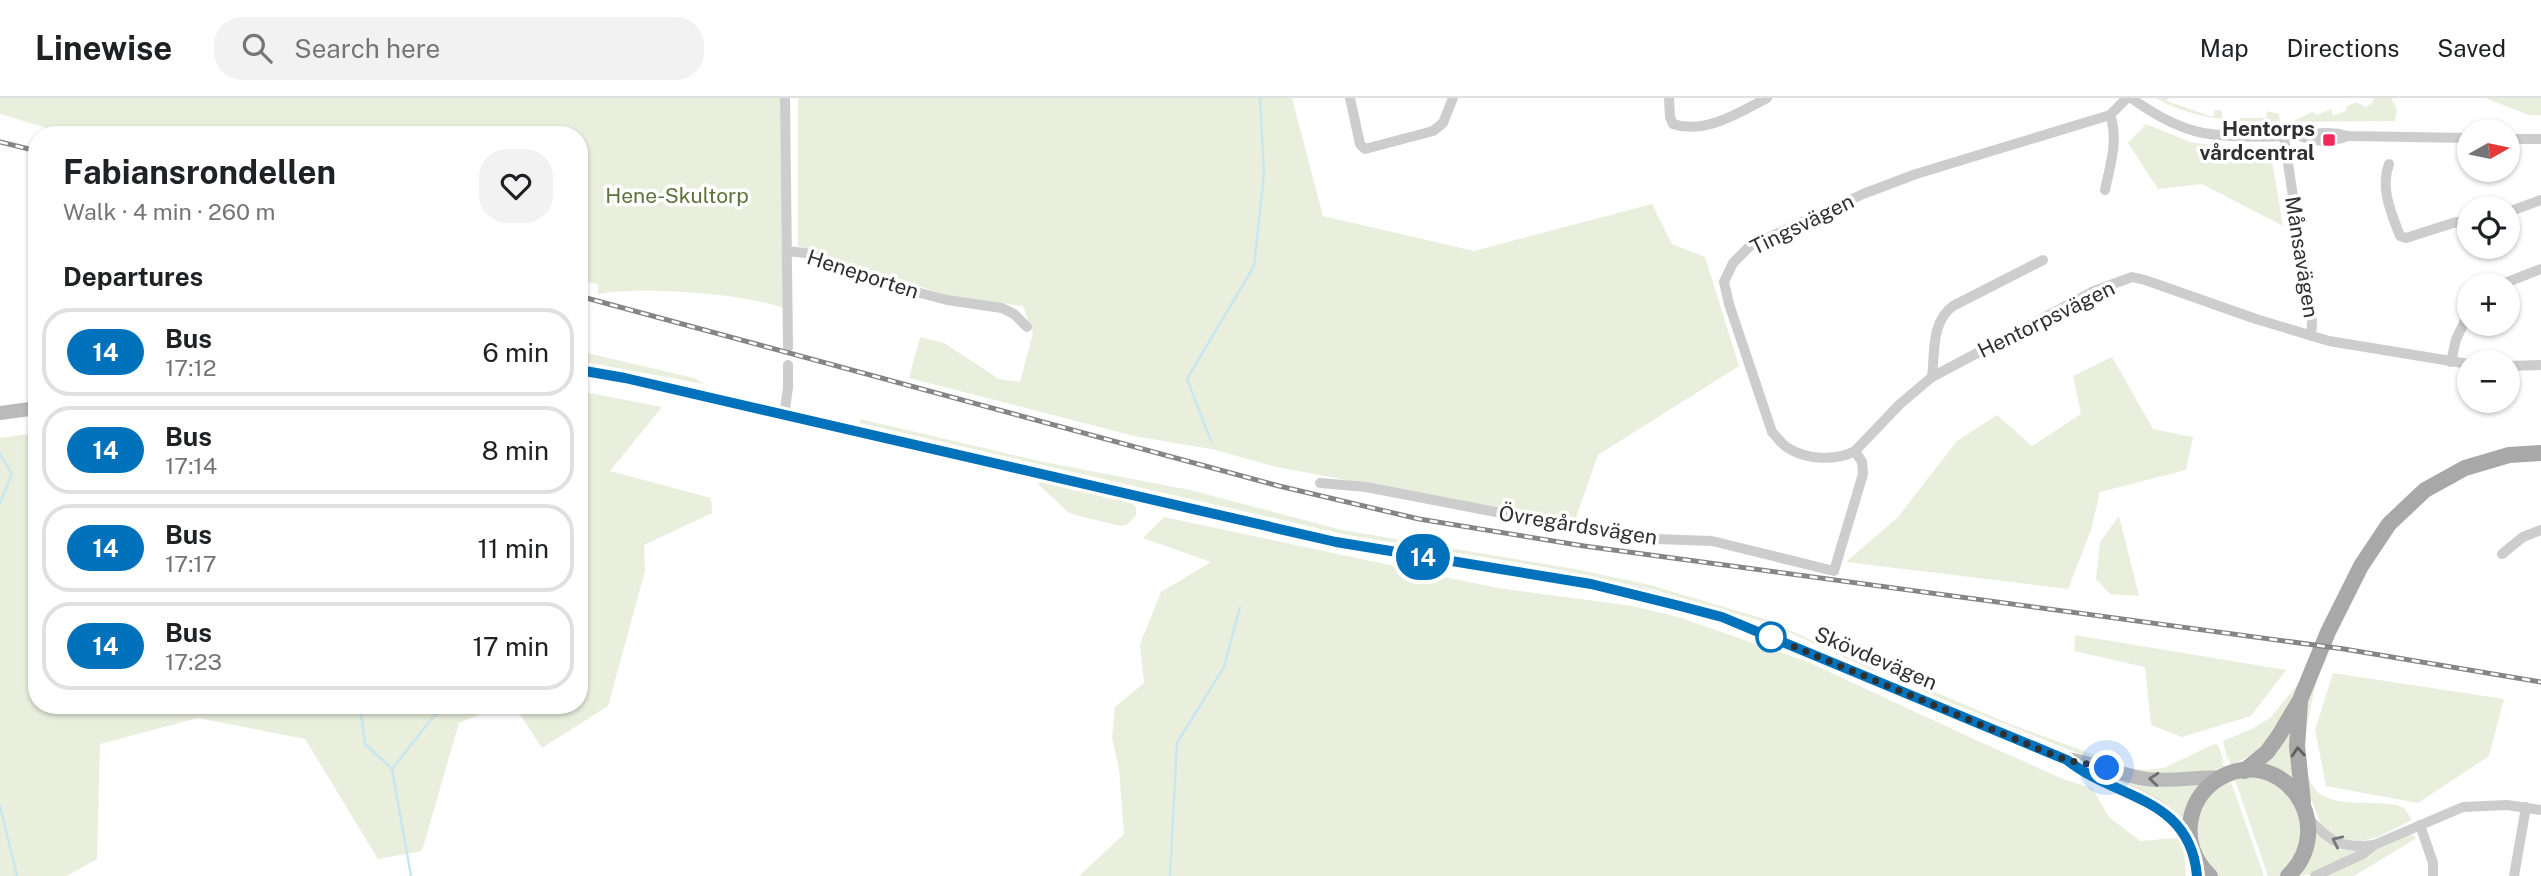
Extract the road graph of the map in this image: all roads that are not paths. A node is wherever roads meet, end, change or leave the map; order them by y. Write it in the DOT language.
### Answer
graph roads {
  1 [pos="785,98"];
  2 [pos="1350,98"];
  3 [pos="1453,98"];
  4 [pos="1669,98"];
  5 [pos="1767,98"];
  6 [pos="2129,98"];
  7 [pos="2110,115"];
  8 [pos="2284,137"];
  9 [pos="2457,138"];
  10 [pos="2520,139"];
  11 [pos="2541,139"];
  12 [pos="2389,164"];
  13 [pos="2105,190"];
  14 [pos="2541,200"];
  15 [pos="2520,208"];
  16 [pos="2457,222"];
  17 [pos="788,251"];
  18 [pos="2043,260"];
  19 [pos="2541,269"];
  20 [pos="2520,277"];
  21 [pos="1027,327"];
  22 [pos="2311,336"];
  23 [pos="2458,336"];
  24 [pos="788,347"];
  25 [pos="2451,362"];
  26 [pos="2457,362"];
  27 [pos="788,365"];
  28 [pos="2541,365"];
  29 [pos="2520,366"];
  30 [pos="588,372"];
  31 [pos="1932,377"];
  32 [pos="28,409"];
  33 [pos="0,413"];
  34 [pos="784,415"];
  35 [pos="1855,451"];
  36 [pos="2541,453"];
  37 [pos="1320,482"];
  38 [pos="2541,530"];
  39 [pos="2502,554"];
  40 [pos="2300,700"];
  41 [pos="2067,760"];
  42 [pos="2244,771"];
  43 [pos="2222,777"];
  44 [pos="2526,807"];
  45 [pos="2541,810"];
  46 [pos="2305,811"];
  47 [pos="2420,825"];
  48 [pos="2374,845"];
  49 [pos="2193,849"];
  50 [pos="2196,876"];
  51 [pos="2210,876"];
  52 [pos="2288,876"];
  53 [pos="2315,876"];
  54 [pos="2433,876"];
  55 [pos="2514,876"];
  1 -- 17 [label="street"];
  2 -- 3 [label="street"];
  4 -- 5 [label="street"];
  6 -- 7 [label="street, Tingsvägen"];
  6 -- 8 [label="street"];
  7 -- 13 [label="street"];
  7 -- 35 [label="street, Tingsvägen"];
  8 -- 9 [label="street"];
  8 -- 22 [label="street, Månsavägen"];
  10 -- 11 [label="street"];
  12 -- 16 [label="street"];
  14 -- 15 [label="street"];
  17 -- 21 [label="street, Heneporten"];
  17 -- 24 [label="street, Heneporten"];
  18 -- 31 [label="street"];
  19 -- 20 [label="street"];
  22 -- 25 [label="street, Hentorpsvägen"];
  22 -- 31 [label="street, Hentorpsvägen"];
  23 -- 25 [label="street"];
  25 -- 26 [label="street, Hentorpsvägen"];
  27 -- 34 [label="street"];
  28 -- 29 [label="street"];
  30 -- 34 [label="main road, Skövdevägen"];
  31 -- 35 [label="street, Hentorpsvägen"];
  32 -- 33 [label="main road"];
  34 -- 41 [label="main road, Skövdevägen"];
  35 -- 37 [label="street, Övregårdsvägen"];
  36 -- 40 [label="main road"];
  38 -- 39 [label="street"];
  40 -- 42 [label="main road"];
  46 -- 40 [label="main road, one-way"];
  43 -- 41 [label="main road, one-way"];
  41 -- 49 [label="main road"];
  42 -- 43 [label="main road"];
  42 -- 46 [label="main road"];
  43 -- 49 [label="main road"];
  44 -- 45 [label="street"];
  44 -- 47 [label="street"];
  44 -- 55 [label="street"];
  48 -- 46 [label="street, one-way"];
  46 -- 52 [label="main road"];
  47 -- 48 [label="street"];
  47 -- 54 [label="street"];
  48 -- 53 [label="street"];
  49 -- 50 [label="main road"];
  49 -- 51 [label="main road"];
}
